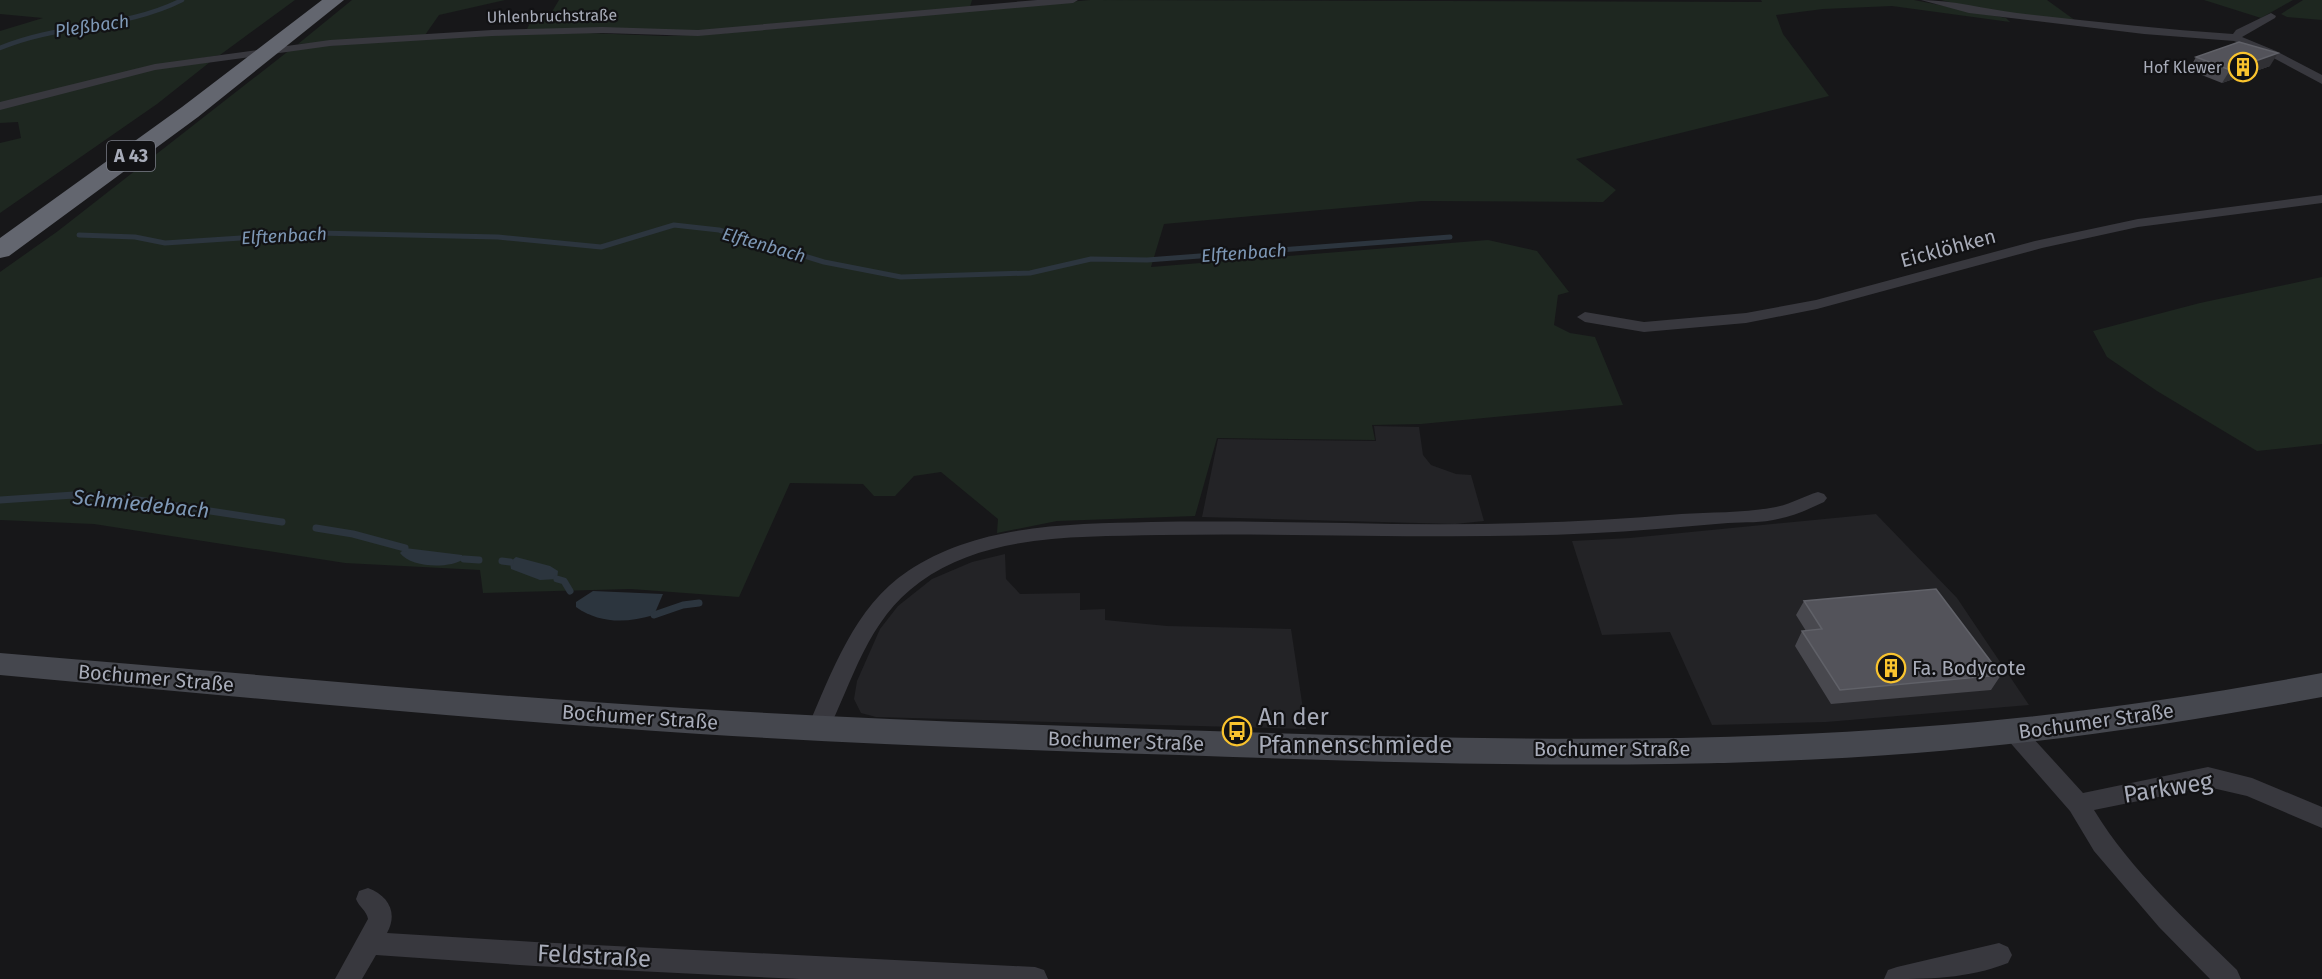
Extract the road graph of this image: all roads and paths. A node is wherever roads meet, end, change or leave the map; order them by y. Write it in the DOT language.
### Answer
graph roads {
  1 [pos="310,0"];
  2 [pos="334,0"];
  3 [pos="1073,0"];
  4 [pos="1930,0"];
  5 [pos="2271,16"];
  6 [pos="2236,38"];
  7 [pos="255,52"];
  8 [pos="2322,80"];
  9 [pos="0,106"];
  10 [pos="2322,199"];
  11 [pos="0,227"];
  12 [pos="0,250"];
  13 [pos="1586,317"];
  14 [pos="1818,498"];
  15 [pos="0,664"];
  16 [pos="2322,686"];
  17 [pos="818,729"];
  18 [pos="2014,733"];
  19 [pos="2078,804"];
  20 [pos="2322,818"];
  21 [pos="368,899"];
  22 [pos="369,944"];
  23 [pos="1999,955"];
  24 [pos="348,979"];
  25 [pos="1035,979"];
  26 [pos="1897,979"];
  27 [pos="2228,979"];
  1 -- 7 [label="highway, A 43"];
  2 -- 7 [label="highway, A 43"];
  3 -- 9 [label="street, Uhlenbruchstraße"];
  4 -- 6 [label="street"];
  5 -- 6 [label="street"];
  6 -- 8 [label="street"];
  7 -- 11 [label="highway, A 43"];
  7 -- 12 [label="highway, A 43"];
  10 -- 13 [label="street, Eicklöhken"];
  14 -- 17 [label="street"];
  15 -- 17 [label="main road, Bochumer Straße"];
  16 -- 18 [label="main road, Bochumer Straße"];
  17 -- 18 [label="main road, Bochumer Straße"];
  18 -- 19 [label="street"];
  19 -- 20 [label="street, Parkweg"];
  19 -- 27 [label="street"];
  21 -- 22 [label="street"];
  22 -- 24 [label="street"];
  22 -- 25 [label="street, Feldstraße"];
  23 -- 26 [label="street"];
}
